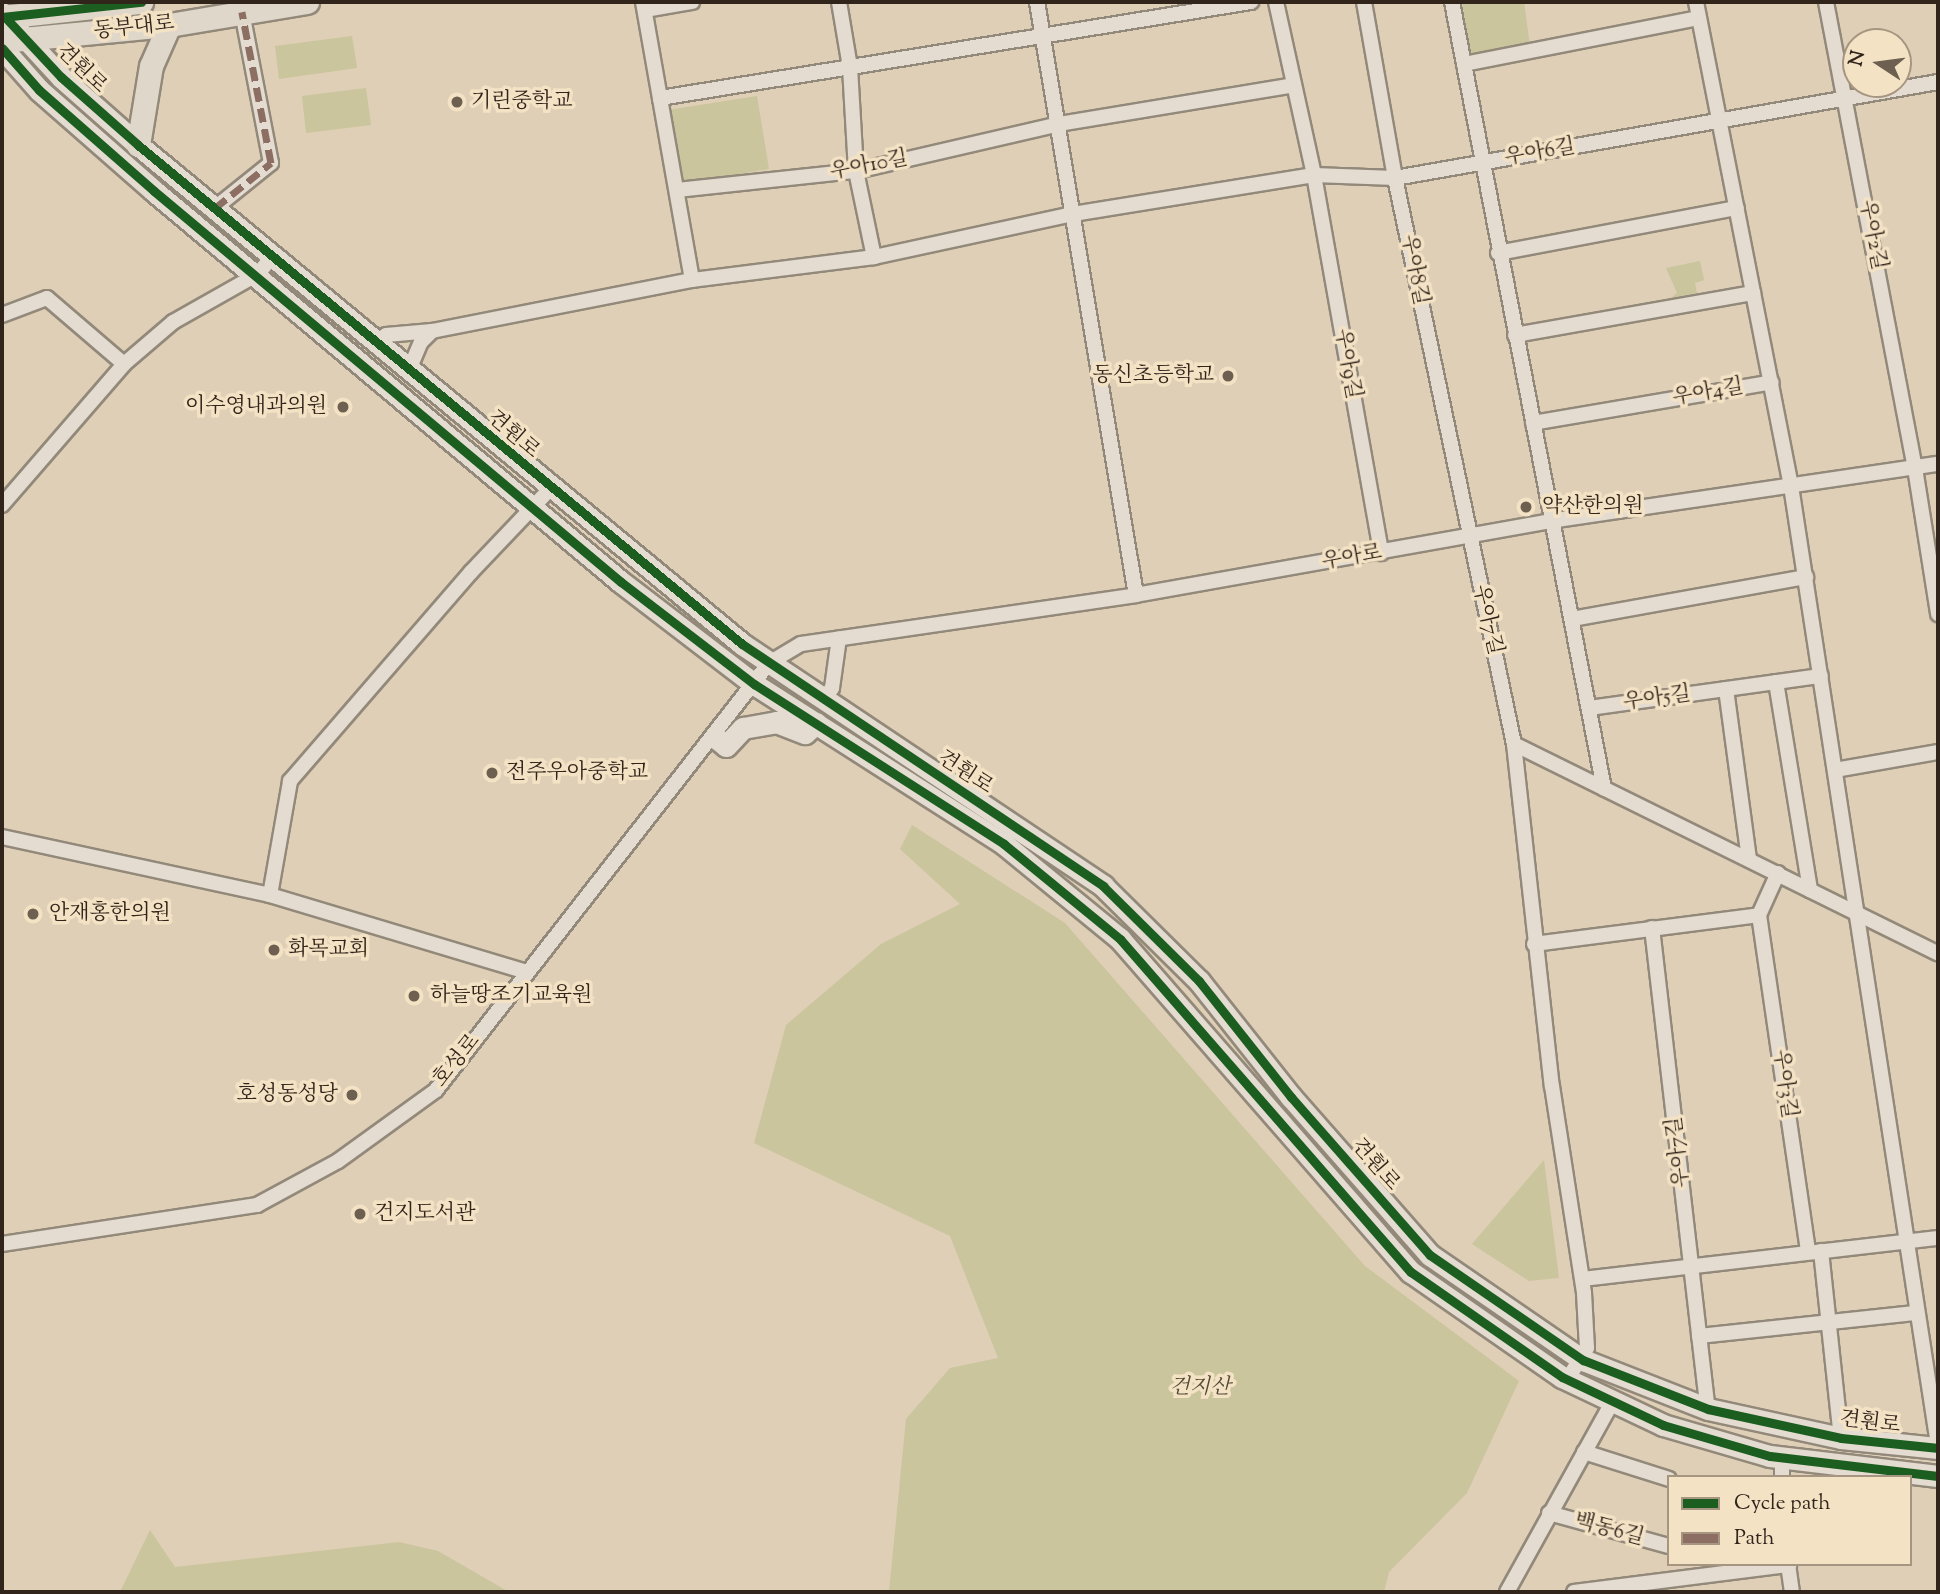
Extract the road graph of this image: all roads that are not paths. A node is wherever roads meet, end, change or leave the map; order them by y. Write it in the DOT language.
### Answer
graph roads {
  1 [pos="307,2"];
  2 [pos="692,2"];
  3 [pos="839,2"];
  4 [pos="1037,2"];
  5 [pos="1251,2"];
  6 [pos="1276,2"];
  7 [pos="1364,2"];
  8 [pos="1452,2"];
  9 [pos="1696,2"];
  10 [pos="1826,2"];
  11 [pos="131,3"];
  12 [pos="644,6"];
  13 [pos="242,12"];
  14 [pos="3,16"];
  15 [pos="1699,18"];
  16 [pos="169,25"];
  17 [pos="1042,36"];
  18 [pos="25,39"];
  19 [pos="2,41"];
  20 [pos="2,48"];
  21 [pos="1464,64"];
  22 [pos="850,66"];
  23 [pos="1842,77"];
  24 [pos="1938,82"];
  25 [pos="1294,85"];
  26 [pos="1912,86"];
  27 [pos="1842,97"];
  28 [pos="660,98"];
  29 [pos="1846,98"];
  30 [pos="1719,121"];
  31 [pos="1059,124"];
  32 [pos="138,145"];
  33 [pos="1480,163"];
  34 [pos="856,171"];
  35 [pos="1314,176"];
  36 [pos="1395,178"];
  37 [pos="677,190"];
  38 [pos="215,208"];
  39 [pos="1737,208"];
  40 [pos="1073,214"];
  41 [pos="1498,253"];
  42 [pos="272,257"];
  43 [pos="874,257"];
  44 [pos="258,274"];
  45 [pos="692,280"];
  46 [pos="1754,293"];
  47 [pos="2,315"];
  48 [pos="432,331"];
  49 [pos="1515,335"];
  50 [pos="375,344"];
  51 [pos="124,364"];
  52 [pos="409,370"];
  53 [pos="1772,382"];
  54 [pos="1533,423"];
  55 [pos="1938,464"];
  56 [pos="1915,468"];
  57 [pos="1791,486"];
  58 [pos="550,489"];
  59 [pos="2,505"];
  60 [pos="533,508"];
  61 [pos="1550,521"];
  62 [pos="1468,538"];
  63 [pos="1381,553"];
  64 [pos="1806,577"];
  65 [pos="1136,595"];
  66 [pos="1938,614"];
  67 [pos="1572,619"];
  68 [pos="839,638"];
  69 [pos="769,663"];
  70 [pos="1821,676"];
  71 [pos="1776,682"];
  72 [pos="754,684"];
  73 [pos="1726,689"];
  74 [pos="823,699"];
  75 [pos="1589,708"];
  76 [pos="816,723"];
  77 [pos="715,737"];
  78 [pos="1514,744"];
  79 [pos="1938,752"];
  80 [pos="1835,770"];
  81 [pos="1604,788"];
  82 [pos="2,837"];
  83 [pos="1749,859"];
  84 [pos="1778,873"];
  85 [pos="1810,890"];
  86 [pos="270,895"];
  87 [pos="1759,915"];
  88 [pos="1856,915"];
  89 [pos="1652,928"];
  90 [pos="1534,944"];
  91 [pos="1938,954"];
  92 [pos="527,972"];
  93 [pos="1938,1237"];
  94 [pos="1909,1241"];
  95 [pos="2,1244"];
  96 [pos="1814,1252"];
  97 [pos="1693,1266"];
  98 [pos="1583,1279"];
  99 [pos="1915,1313"];
  100 [pos="1827,1322"];
  101 [pos="1699,1336"];
  102 [pos="1583,1360"];
  103 [pos="1568,1379"];
  104 [pos="1613,1401"];
  105 [pos="1708,1409"];
  106 [pos="1841,1438"];
  107 [pos="1938,1446"];
  108 [pos="1584,1452"];
  109 [pos="1782,1467"];
  110 [pos="1938,1476"];
  111 [pos="1667,1478"];
  112 [pos="1549,1513"];
  113 [pos="1667,1545"];
  114 [pos="1771,1566"];
  115 [pos="1789,1566"];
  116 [pos="1680,1571"];
  117 [pos="1623,1588"];
  118 [pos="1507,1592"];
  119 [pos="1574,1592"];
  120 [pos="1792,1592"];
  1 -- 13 [label="main road, 동부대로"];
  2 -- 12 [label="street"];
  3 -- 22 [label="street"];
  4 -- 17 [label="street"];
  5 -- 17 [label="street"];
  6 -- 25 [label="street, 우아9길"];
  7 -- 36 [label="street, 우아8길"];
  8 -- 21 [label="street, 우아6길"];
  9 -- 15 [label="street, 우아4길"];
  10 -- 23 [label="street, 우아2길"];
  11 -- 14 [label="main road, 동부대로"];
  12 -- 28 [label="street"];
  13 -- 16 [label="main road, 동부대로"];
  13 -- 38 [label="street"];
  14 -- 18 [label="street, 견훤로"];
  15 -- 21 [label="street"];
  15 -- 30 [label="street, 우아4길"];
  16 -- 18 [label="main road, 동부대로"];
  16 -- 32 [label="main road"];
  17 -- 22 [label="street"];
  17 -- 31 [label="street"];
  18 -- 19 [label="main road, 동부대로"];
  18 -- 32 [label="street, 견훤로"];
  20 -- 44 [label="street"];
  21 -- 33 [label="street, 우아6길"];
  22 -- 28 [label="street"];
  22 -- 34 [label="street"];
  24 -- 26 [label="street"];
  25 -- 31 [label="street, 우아10길"];
  25 -- 35 [label="street, 우아9길"];
  27 -- 30 [label="street"];
  28 -- 37 [label="street"];
  29 -- 56 [label="street, 우아2길"];
  30 -- 33 [label="street, 우아6길"];
  30 -- 39 [label="street, 우아4길"];
  31 -- 34 [label="street, 우아10길"];
  31 -- 40 [label="street"];
  32 -- 38 [label="street, 견훤로"];
  33 -- 36 [label="street"];
  33 -- 41 [label="street, 우아6길"];
  34 -- 37 [label="street, 우아10길"];
  34 -- 43 [label="street"];
  35 -- 36 [label="street"];
  35 -- 40 [label="street"];
  35 -- 63 [label="street, 우아9길"];
  36 -- 62 [label="street, 우아8길"];
  37 -- 45 [label="street"];
  38 -- 42 [label="street, 견훤로"];
  39 -- 41 [label="street"];
  39 -- 46 [label="street, 우아4길"];
  40 -- 43 [label="street"];
  40 -- 65 [label="street"];
  41 -- 49 [label="street, 우아6길"];
  42 -- 44 [label="street"];
  42 -- 50 [label="street, 견훤로"];
  43 -- 45 [label="street"];
  44 -- 51 [label="street"];
  44 -- 60 [label="street"];
  45 -- 48 [label="street"];
  46 -- 49 [label="street"];
  46 -- 53 [label="street, 우아4길"];
  47 -- 51 [label="street"];
  48 -- 50 [label="street"];
  48 -- 52 [label="street"];
  49 -- 54 [label="street, 우아6길"];
  50 -- 52 [label="street, 견훤로"];
  51 -- 59 [label="street"];
  52 -- 58 [label="street, 견훤로"];
  53 -- 54 [label="street, 우아4길"];
  53 -- 57 [label="street, 우아4길"];
  54 -- 61 [label="street, 우아6길"];
  55 -- 56 [label="street, 우아로"];
  56 -- 57 [label="street, 우아로"];
  56 -- 66 [label="street, 우아2길"];
  57 -- 61 [label="street, 우아로"];
  57 -- 64 [label="street"];
  58 -- 60 [label="street"];
  58 -- 69 [label="street, 견훤로"];
  60 -- 72 [label="street"];
  60 -- 86 [label="street"];
  61 -- 62 [label="street, 우아로"];
  61 -- 67 [label="street"];
  62 -- 63 [label="street, 우아로"];
  62 -- 78 [label="street, 우아7길"];
  63 -- 65 [label="street, 우아로"];
  64 -- 67 [label="street"];
  64 -- 70 [label="street"];
  65 -- 68 [label="street, 우아로"];
  67 -- 75 [label="street"];
  68 -- 69 [label="street, 우아로"];
  68 -- 74 [label="street"];
  69 -- 72 [label="street, 호성로"];
  69 -- 74 [label="street, 견훤로"];
  70 -- 71 [label="street"];
  70 -- 80 [label="street"];
  71 -- 73 [label="street"];
  71 -- 85 [label="street"];
  72 -- 76 [label="street"];
  72 -- 77 [label="street, 호성로"];
  73 -- 75 [label="street, 우아5길"];
  73 -- 83 [label="street"];
  74 -- 102 [label="street, 견훤로"];
  75 -- 81 [label="street"];
  76 -- 77 [label="street"];
  76 -- 103 [label="street"];
  77 -- 92 [label="street, 호성로"];
  78 -- 81 [label="street"];
  78 -- 90 [label="street, 우아7길"];
  79 -- 80 [label="street"];
  80 -- 88 [label="street"];
  81 -- 83 [label="street"];
  82 -- 86 [label="street"];
  83 -- 84 [label="street"];
  84 -- 85 [label="street"];
  84 -- 87 [label="street"];
  85 -- 88 [label="street"];
  86 -- 92 [label="street"];
  87 -- 89 [label="street"];
  87 -- 96 [label="street, 우아3길"];
  88 -- 91 [label="street"];
  88 -- 94 [label="street"];
  89 -- 90 [label="street"];
  89 -- 97 [label="street, 우아7길"];
  90 -- 98 [label="street, 우아7길"];
  92 -- 95 [label="street, 호성로"];
  93 -- 94 [label="street"];
  94 -- 96 [label="street"];
  94 -- 99 [label="street"];
  96 -- 97 [label="street"];
  96 -- 100 [label="street, 우아3길"];
  97 -- 98 [label="street"];
  97 -- 101 [label="street, 우아7길"];
  98 -- 102 [label="street, 우아7길"];
  99 -- 100 [label="street"];
  99 -- 107 [label="street"];
  100 -- 101 [label="street"];
  100 -- 106 [label="street, 우아3길"];
  101 -- 105 [label="street, 우아7길"];
  102 -- 103 [label="street"];
  102 -- 105 [label="street, 견훤로"];
  103 -- 104 [label="street"];
  104 -- 108 [label="street"];
  104 -- 109 [label="street"];
  105 -- 106 [label="street, 견훤로"];
  106 -- 107 [label="street, 견훤로"];
  108 -- 111 [label="street"];
  108 -- 112 [label="street"];
  109 -- 110 [label="street"];
  112 -- 113 [label="street, 백동6길"];
  112 -- 118 [label="street"];
  114 -- 116 [label="street"];
  115 -- 120 [label="street"];
  116 -- 117 [label="street"];
  117 -- 119 [label="street"];
}
